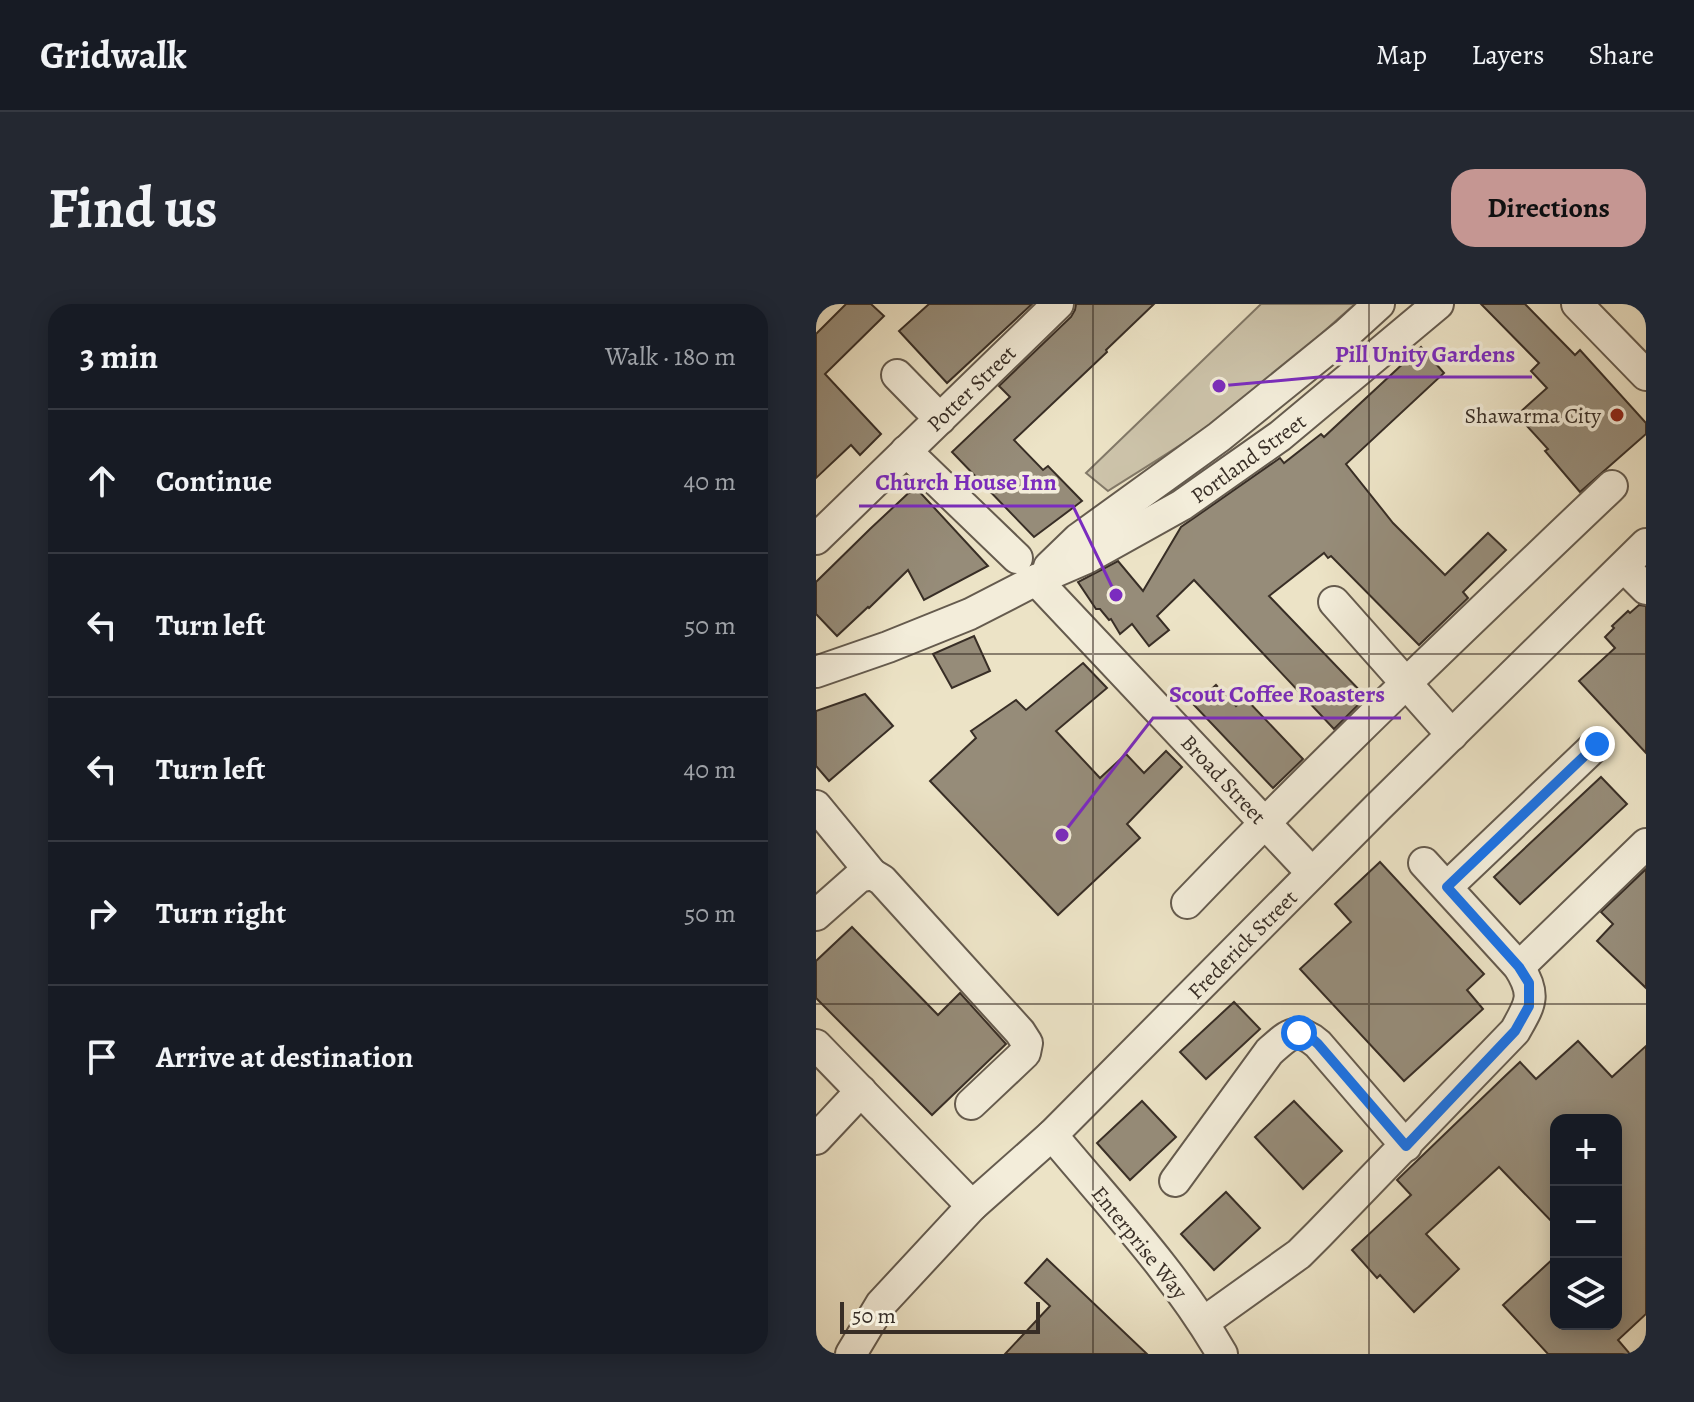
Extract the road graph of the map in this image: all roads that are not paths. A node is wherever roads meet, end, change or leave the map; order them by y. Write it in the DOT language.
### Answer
graph roads {
  1 [pos="1058,304"];
  2 [pos="1379,304"];
  3 [pos="1438,304"];
  4 [pos="1577,304"];
  5 [pos="1345,335"];
  6 [pos="1368,363"];
  7 [pos="897,375"];
  8 [pos="1646,375"];
  9 [pos="940,419"];
  10 [pos="906,451"];
  11 [pos="1173,471"];
  12 [pos="1612,486"];
  13 [pos="1182,505"];
  14 [pos="816,539"];
  15 [pos="1646,544"];
  16 [pos="1624,567"];
  17 [pos="1027,569"];
  18 [pos="1646,589"];
  19 [pos="1334,602"];
  20 [pos="816,672"];
  21 [pos="1405,682"];
  22 [pos="1452,735"];
  23 [pos="1597,744"];
  24 [pos="816,806"];
  25 [pos="1264,822"];
  26 [pos="1646,844"];
  27 [pos="1424,863"];
  28 [pos="1312,873"];
  29 [pos="872,874"];
  30 [pos="1447,887"];
  31 [pos="1187,903"];
  32 [pos="816,915"];
  33 [pos="1519,967"];
  34 [pos="816,1045"];
  35 [pos="861,1091"];
  36 [pos="971,1104"];
  37 [pos="1052,1135"];
  38 [pos="816,1139"];
  39 [pos="1406,1146"];
  40 [pos="1175,1181"];
  41 [pos="972,1206"];
  42 [pos="1204,1322"];
  43 [pos="851,1354"];
  44 [pos="1222,1354"];
  1 -- 9 [label="street, Potter Street"];
  2 -- 5 [label="street, Portland Street"];
  3 -- 6 [label="street, Portland Street"];
  4 -- 8 [label="street"];
  5 -- 6 [label="street"];
  5 -- 11 [label="street, Portland Street"];
  6 -- 13 [label="street, Portland Street"];
  7 -- 9 [label="street"];
  9 -- 10 [label="street, Potter Street"];
  10 -- 14 [label="street, Potter Street"];
  10 -- 17 [label="street, Broad Street"];
  11 -- 13 [label="street"];
  11 -- 17 [label="street, Portland Street"];
  12 -- 21 [label="street"];
  13 -- 17 [label="street, Portland Street"];
  15 -- 16 [label="street, Frederick Street"];
  16 -- 18 [label="street"];
  16 -- 22 [label="street, Frederick Street"];
  17 -- 20 [label="street, Portland Street"];
  17 -- 25 [label="street, Broad Street"];
  19 -- 21 [label="street"];
  21 -- 22 [label="street"];
  21 -- 25 [label="street"];
  22 -- 28 [label="street, Frederick Street"];
  23 -- 30 [label="street"];
  24 -- 29 [label="street"];
  25 -- 28 [label="street, Broad Street"];
  25 -- 31 [label="street"];
  26 -- 33 [label="street"];
  27 -- 30 [label="street"];
  28 -- 37 [label="street, Frederick Street"];
  29 -- 32 [label="street"];
  29 -- 36 [label="street"];
  30 -- 33 [label="street"];
  33 -- 39 [label="street"];
  34 -- 35 [label="street"];
  35 -- 38 [label="street"];
  35 -- 41 [label="street"];
  37 -- 41 [label="street, Frederick Street"];
  37 -- 42 [label="street, Enterprise Way"];
  39 -- 40 [label="street"];
  39 -- 42 [label="street"];
  41 -- 43 [label="street, Frederick Street"];
  42 -- 44 [label="street, Enterprise Way"];
}
